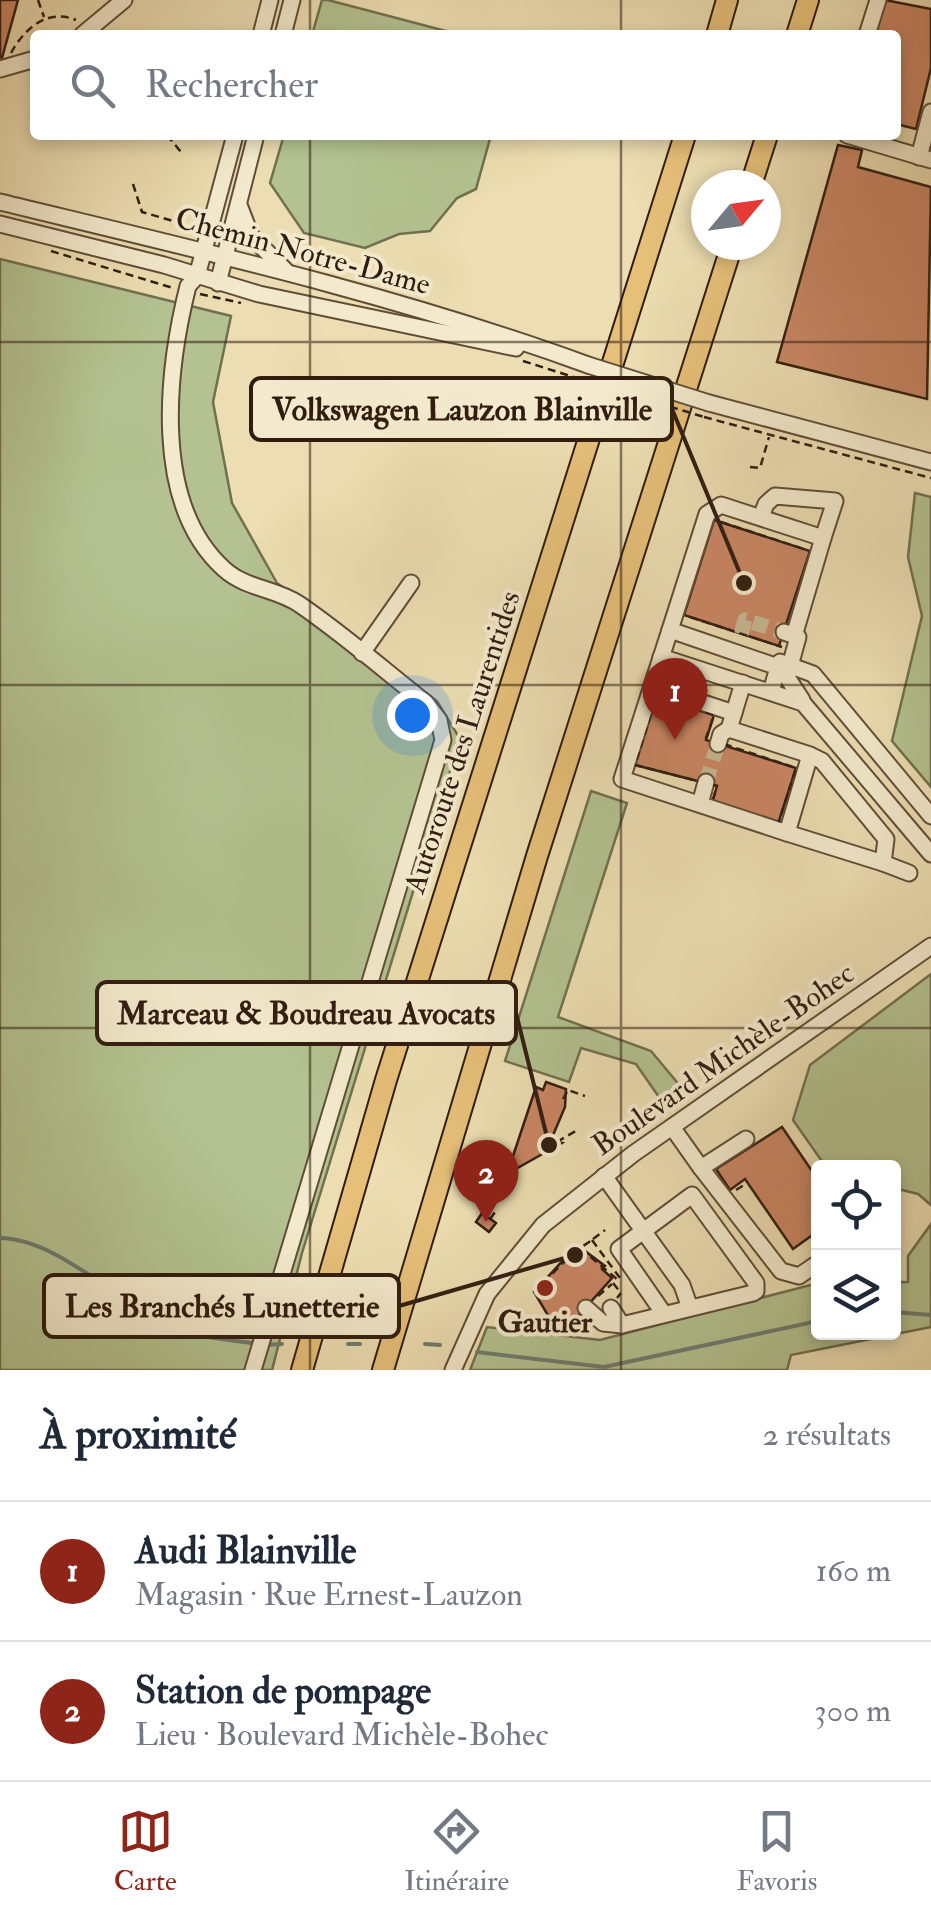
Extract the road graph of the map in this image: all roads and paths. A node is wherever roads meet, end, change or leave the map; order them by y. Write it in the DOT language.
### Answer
graph roads {
  1 [pos="38,0"];
  2 [pos="124,0"];
  3 [pos="270,0"];
  4 [pos="292,0"];
  5 [pos="728,0"];
  6 [pos="808,0"];
  7 [pos="878,0"];
  8 [pos="45,18"];
  9 [pos="87,30"];
  10 [pos="89,30"];
  11 [pos="262,30"];
  12 [pos="284,30"];
  13 [pos="718,30"];
  14 [pos="799,30"];
  15 [pos="869,30"];
  16 [pos="30,60"];
  17 [pos="3,69"];
  18 [pos="931,112"];
  19 [pos="171,140"];
  20 [pos="233,140"];
  21 [pos="255,140"];
  22 [pos="684,140"];
  23 [pos="765,140"];
  24 [pos="863,140"];
  25 [pos="181,152"];
  26 [pos="925,159"];
  27 [pos="756,170"];
  28 [pos="134,184"];
  29 [pos="238,201"];
  30 [pos="0,202"];
  31 [pos="0,224"];
  32 [pos="182,230"];
  33 [pos="36,246"];
  34 [pos="203,253"];
  35 [pos="224,258"];
  36 [pos="727,260"];
  37 [pos="288,274"];
  38 [pos="197,276"];
  39 [pos="218,283"];
  40 [pos="180,290"];
  41 [pos="586,373"];
  42 [pos="706,410"];
  43 [pos="769,436"];
  44 [pos="931,462"];
  45 [pos="750,467"];
  46 [pos="931,478"];
  47 [pos="761,518"];
  48 [pos="714,520"];
  49 [pos="823,538"];
  50 [pos="810,551"];
  51 [pos="411,583"];
  52 [pos="684,615"];
  53 [pos="720,627"];
  54 [pos="670,630"];
  55 [pos="741,634"];
  56 [pos="791,635"];
  57 [pos="715,646"];
  58 [pos="362,652"];
  59 [pos="735,652"];
  60 [pos="661,657"];
  61 [pos="782,665"];
  62 [pos="743,683"];
  63 [pos="652,686"];
  64 [pos="771,692"];
  65 [pos="808,707"];
  66 [pos="724,734"];
  67 [pos="782,754"];
  68 [pos="810,755"];
  69 [pos="848,755"];
  70 [pos="829,770"];
  71 [pos="700,780"];
  72 [pos="792,798"];
  73 [pos="700,804"];
  74 [pos="931,816"];
  75 [pos="786,824"];
  76 [pos="931,854"];
  77 [pos="883,863"];
  78 [pos="910,873"];
  79 [pos="931,946"];
  80 [pos="585,1096"];
  81 [pos="563,1099"];
  82 [pos="672,1127"];
  83 [pos="579,1129"];
  84 [pos="746,1139"];
  85 [pos="557,1142"];
  86 [pos="701,1168"];
  87 [pos="604,1176"];
  88 [pos="747,1183"];
  89 [pos="730,1195"];
  90 [pos="495,1212"];
  91 [pos="490,1218"];
  92 [pos="605,1230"];
  93 [pos="643,1230"];
  94 [pos="592,1240"];
  95 [pos="580,1248"];
  96 [pos="605,1262"];
  97 [pos="811,1269"];
  98 [pos="534,1292"];
  99 [pos="592,1302"];
  100 [pos="610,1308"];
  101 [pos="690,1308"];
  102 [pos="664,1314"];
  103 [pos="566,1322"];
  104 [pos="622,1325"];
  105 [pos="585,1328"];
  106 [pos="253,1370"];
  107 [pos="302,1370"];
  108 [pos="383,1370"];
  109 [pos="453,1370"];
  1 -- 8 [label="path"];
  2 -- 10 [label="street"];
  3 -- 11 [label="street"];
  4 -- 12 [label="street"];
  5 -- 13 [label="highway"];
  6 -- 14 [label="highway"];
  7 -- 15 [label="street"];
  8 -- 9 [label="path"];
  8 -- 17 [label="path"];
  16 -- 17 [label="street"];
  18 -- 26 [label="street"];
  19 -- 25 [label="path"];
  20 -- 34 [label="street"];
  21 -- 29 [label="street"];
  22 -- 107 [label="highway, Autoroute des Laurentides"];
  23 -- 27 [label="highway"];
  24 -- 26 [label="street"];
  28 -- 32 [label="path"];
  29 -- 35 [label="street"];
  29 -- 37 [label="street"];
  30 -- 34 [label="street, Chemin Notre-Dame"];
  31 -- 38 [label="street, Chemin Notre-Dame"];
  33 -- 40 [label="path"];
  34 -- 35 [label="street, Chemin Notre-Dame"];
  34 -- 38 [label="street"];
  35 -- 37 [label="street, Chemin Notre-Dame"];
  35 -- 39 [label="street"];
  36 -- 108 [label="highway"];
  37 -- 41 [label="street, Chemin Notre-Dame"];
  38 -- 39 [label="street, Chemin Notre-Dame"];
  38 -- 58 [label="street"];
  39 -- 41 [label="street, Chemin Notre-Dame"];
  41 -- 42 [label="street, Chemin Notre-Dame, bridge"];
  41 -- 42 [label="path, bridge"];
  42 -- 43 [label="path"];
  42 -- 44 [label="street, Chemin Notre-Dame"];
  43 -- 45 [label="path"];
  43 -- 46 [label="path"];
  47 -- 49 [label="street"];
  47 -- 49 [label="street"];
  47 -- 54 [label="street"];
  48 -- 50 [label="path"];
  49 -- 56 [label="street"];
  51 -- 58 [label="street"];
  52 -- 53 [label="path"];
  53 -- 55 [label="path"];
  53 -- 57 [label="street"];
  54 -- 57 [label="street"];
  54 -- 60 [label="street"];
  55 -- 56 [label="path"];
  55 -- 59 [label="street"];
  56 -- 61 [label="street"];
  57 -- 59 [label="street"];
  58 -- 106 [label="street"];
  59 -- 61 [label="street"];
  60 -- 62 [label="street"];
  60 -- 63 [label="street"];
  61 -- 64 [label="street"];
  61 -- 65 [label="street"];
  61 -- 74 [label="street"];
  62 -- 64 [label="street"];
  62 -- 66 [label="street"];
  63 -- 66 [label="street"];
  63 -- 73 [label="street"];
  64 -- 65 [label="street"];
  65 -- 69 [label="street"];
  66 -- 67 [label="street"];
  66 -- 67 [label="path"];
  66 -- 71 [label="path"];
  67 -- 68 [label="street"];
  67 -- 72 [label="path"];
  68 -- 70 [label="street"];
  68 -- 72 [label="street"];
  69 -- 70 [label="street"];
  69 -- 76 [label="street"];
  70 -- 77 [label="street"];
  71 -- 73 [label="street"];
  72 -- 75 [label="street"];
  73 -- 75 [label="street"];
  75 -- 77 [label="street"];
  77 -- 78 [label="street"];
  79 -- 82 [label="street, Boulevard Michèle-Bohec"];
  80 -- 81 [label="path"];
  82 -- 86 [label="street"];
  82 -- 87 [label="street, Boulevard Michèle-Bohec"];
  83 -- 85 [label="path"];
  84 -- 86 [label="street"];
  86 -- 97 [label="street"];
  87 -- 93 [label="street"];
  87 -- 109 [label="street, Boulevard Michèle-Bohec"];
  88 -- 89 [label="path"];
  90 -- 91 [label="path"];
  92 -- 94 [label="path"];
  93 -- 101 [label="street"];
  93 -- 101 [label="street"];
  93 -- 102 [label="street"];
  94 -- 95 [label="path"];
  94 -- 96 [label="path"];
  95 -- 96 [label="path"];
  95 -- 98 [label="path"];
  96 -- 99 [label="path"];
  99 -- 104 [label="street"];
  100 -- 104 [label="street"];
  101 -- 102 [label="street"];
  102 -- 104 [label="street"];
  103 -- 105 [label="path"];
}
